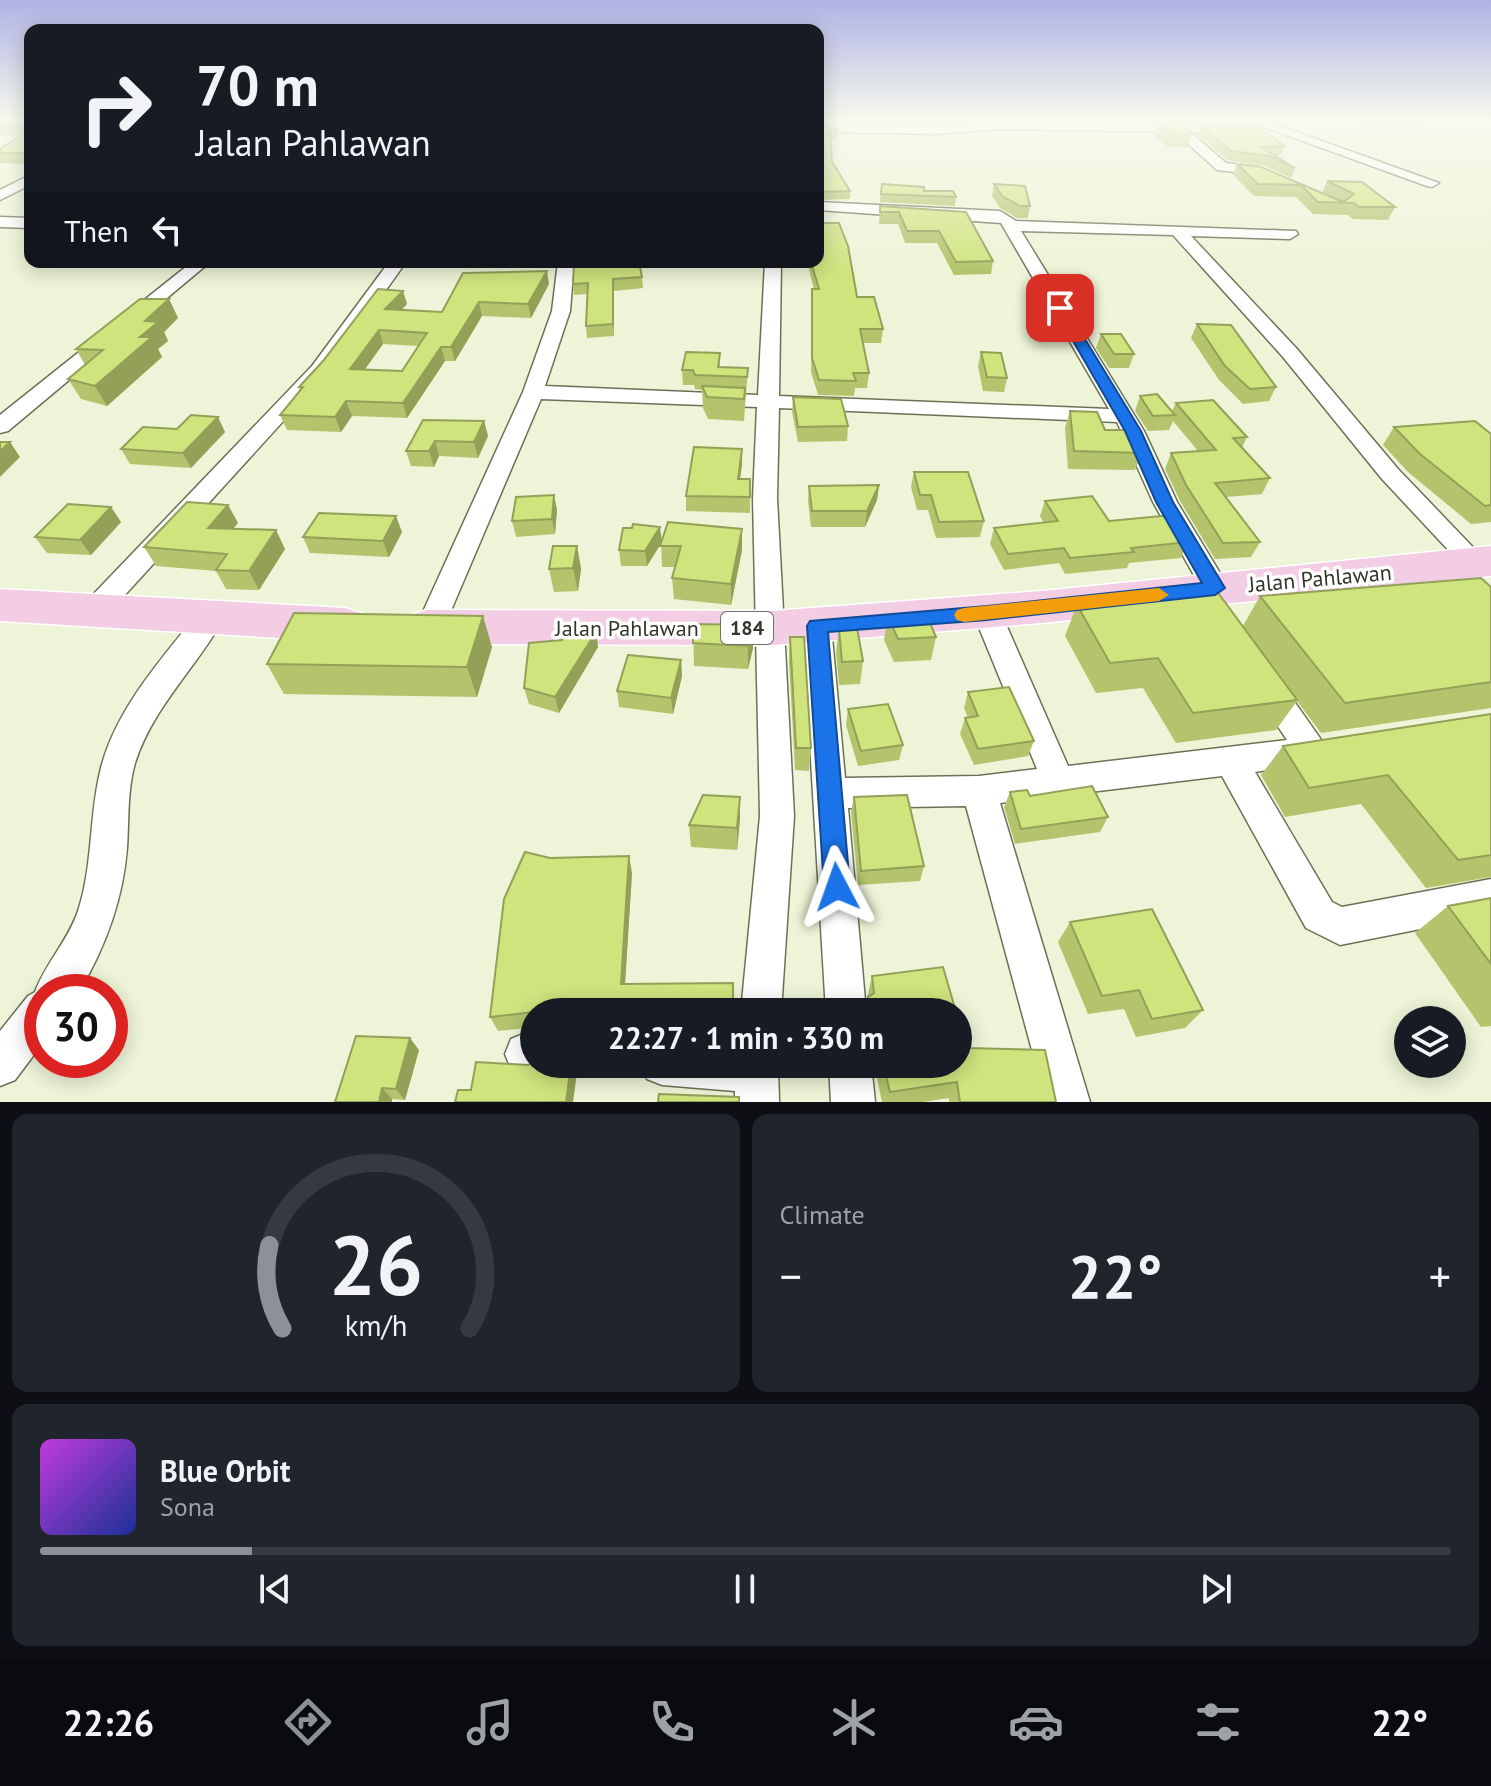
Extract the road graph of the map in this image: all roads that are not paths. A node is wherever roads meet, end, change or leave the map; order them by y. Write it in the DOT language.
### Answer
graph roads {
  1 [pos="1254,170"];
  2 [pos="1392,170"];
  3 [pos="1281,181"];
  4 [pos="24,182"];
  5 [pos="1432,183"];
  6 [pos="0,196"];
  7 [pos="824,206"];
  8 [pos="0,222"];
  9 [pos="24,223"];
  10 [pos="1012,226"];
  11 [pos="1179,232"];
  12 [pos="1290,234"];
  13 [pos="195,268"];
  14 [pos="394,268"];
  15 [pos="565,268"];
  16 [pos="773,268"];
  17 [pos="533,392"];
  18 [pos="768,403"];
  19 [pos="1124,416"];
  20 [pos="0,426"];
  21 [pos="1465,570"];
  22 [pos="1209,598"];
  23 [pos="0,605"];
  24 [pos="94,611"];
  25 [pos="987,613"];
  26 [pos="210,618"];
  27 [pos="817,626"];
  28 [pos="430,627"];
  29 [pos="772,628"];
  30 [pos="1250,665"];
  31 [pos="1232,763"];
  32 [pos="1058,781"];
  33 [pos="979,791"];
  34 [pos="829,793"];
  35 [pos="1491,897"];
  36 [pos="68,974"];
  37 [pos="762,998"];
  38 [pos="845,998"];
  39 [pos="24,1034"];
  40 [pos="0,1065"];
  41 [pos="851,1078"];
  42 [pos="853,1102"];
  43 [pos="1068,1102"];
  1 -- 3 [label="street"];
  2 -- 5 [label="street"];
  4 -- 6 [label="street"];
  7 -- 10 [label="street"];
  8 -- 9 [label="street"];
  10 -- 11 [label="street"];
  10 -- 19 [label="street"];
  11 -- 12 [label="street"];
  11 -- 21 [label="street"];
  13 -- 20 [label="street"];
  14 -- 24 [label="street"];
  15 -- 17 [label="street"];
  16 -- 18 [label="street"];
  17 -- 18 [label="street"];
  17 -- 28 [label="street"];
  18 -- 19 [label="street"];
  18 -- 29 [label="street"];
  19 -- 22 [label="street"];
  21 -- 22 [label="main road, Jalan Pahlawan / 184"];
  22 -- 25 [label="main road, Jalan Pahlawan / 184"];
  23 -- 24 [label="main road, Jalan Pahlawan / 184"];
  24 -- 26 [label="main road, Jalan Pahlawan / 184"];
  25 -- 27 [label="main road, Jalan Pahlawan / 184"];
  25 -- 32 [label="street"];
  26 -- 28 [label="main road, Jalan Pahlawan / 184"];
  26 -- 36 [label="street"];
  27 -- 29 [label="main road, Jalan Pahlawan / 184"];
  27 -- 34 [label="street"];
  28 -- 29 [label="main road, Jalan Pahlawan / 184"];
  29 -- 37 [label="street"];
  30 -- 31 [label="street"];
  31 -- 32 [label="street"];
  31 -- 35 [label="street"];
  32 -- 33 [label="street"];
  33 -- 34 [label="street"];
  33 -- 43 [label="street"];
  34 -- 38 [label="street"];
  39 -- 40 [label="street"];
  41 -- 42 [label="street"];
}
